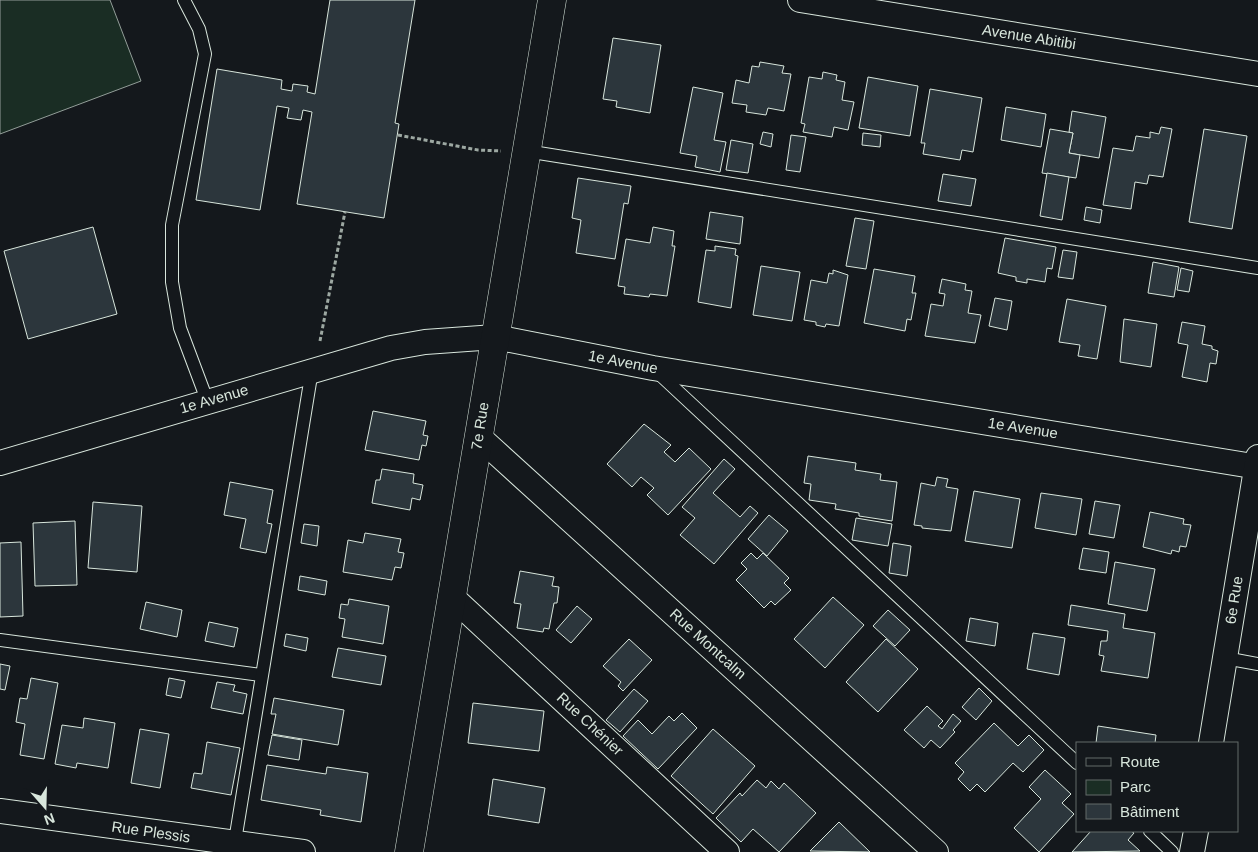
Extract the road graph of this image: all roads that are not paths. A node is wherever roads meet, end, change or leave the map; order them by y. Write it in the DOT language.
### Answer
graph roads {
  1 [pos="184,0"];
  2 [pos="552,0"];
  3 [pos="800,0"];
  4 [pos="1258,74"];
  5 [pos="526,151"];
  6 [pos="1258,268"];
  7 [pos="495,337"];
  8 [pos="653,368"];
  9 [pos="312,370"];
  10 [pos="207,400"];
  11 [pos="479,436"];
  12 [pos="0,463"];
  13 [pos="1257,463"];
  14 [pos="452,597"];
  15 [pos="0,640"];
  16 [pos="1225,658"];
  17 [pos="1258,664"];
  18 [pos="261,675"];
  19 [pos="1210,742"];
  20 [pos="1076,762"];
  21 [pos="0,811"];
  22 [pos="1151,832"];
  23 [pos="1196,832"];
  24 [pos="234,848"];
  25 [pos="302,852"];
  26 [pos="409,852"];
  27 [pos="727,852"];
  28 [pos="936,852"];
  29 [pos="1172,852"];
  30 [pos="1192,852"];
  1 -- 10 [label="lane"];
  2 -- 5 [label="street, 7e Rue"];
  3 -- 4 [label="street, Avenue Abitibi"];
  5 -- 6 [label="lane"];
  5 -- 7 [label="street, 7e Rue"];
  7 -- 8 [label="street, 1e Avenue"];
  7 -- 9 [label="street, 1e Avenue"];
  7 -- 11 [label="street, 7e Rue"];
  8 -- 13 [label="street, 1e Avenue"];
  8 -- 20 [label="lane"];
  9 -- 10 [label="street, 1e Avenue"];
  9 -- 18 [label="lane"];
  10 -- 12 [label="street, 1e Avenue"];
  11 -- 14 [label="street, 7e Rue"];
  11 -- 28 [label="street, Rue Montcalm"];
  13 -- 16 [label="street, 6e Rue"];
  14 -- 26 [label="street, 7e Rue"];
  14 -- 27 [label="street, Rue Chénier"];
  15 -- 18 [label="lane"];
  16 -- 17 [label="lane"];
  16 -- 19 [label="street, 6e Rue"];
  18 -- 24 [label="lane"];
  21 -- 24 [label="street, Rue Plessis"];
  22 -- 29 [label="lane"];
  23 -- 30 [label="street"];
  24 -- 25 [label="street, Rue Plessis"];
}
